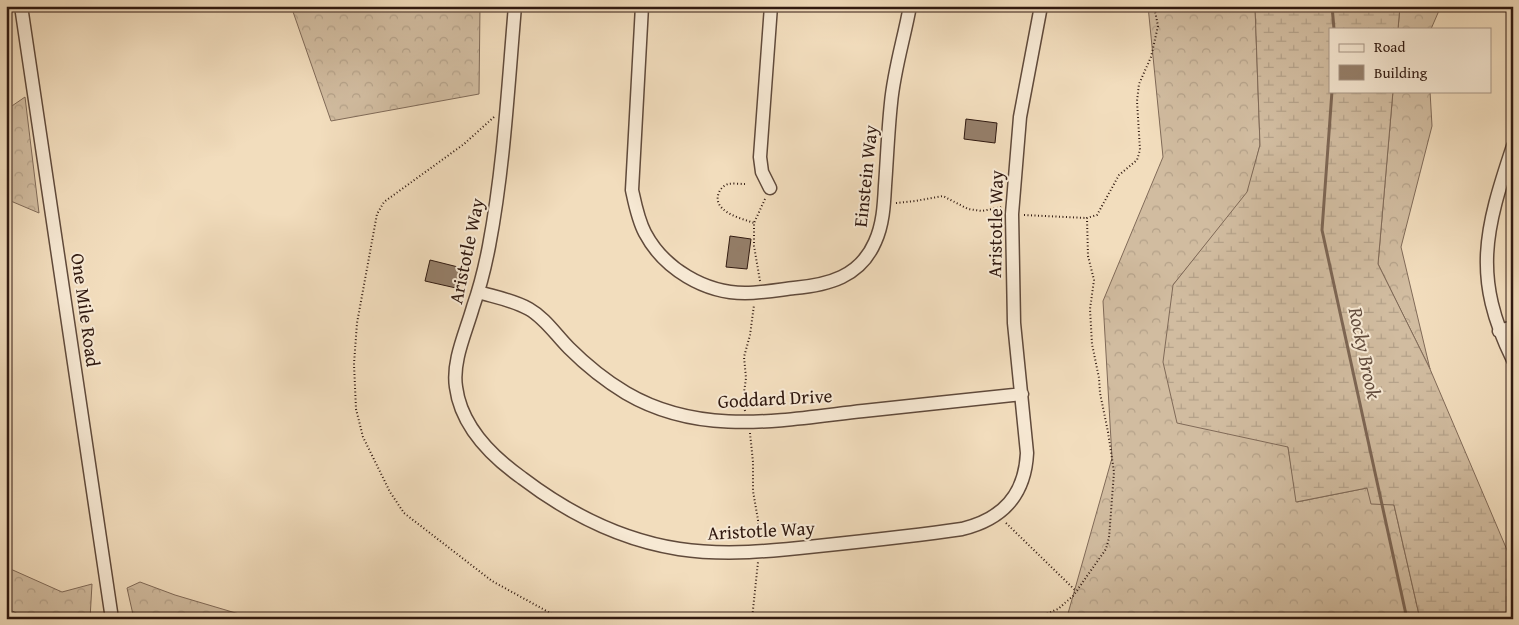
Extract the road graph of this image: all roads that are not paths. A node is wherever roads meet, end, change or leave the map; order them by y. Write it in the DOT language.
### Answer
graph roads {
  1 [pos="21,6"];
  2 [pos="515,6"];
  3 [pos="642,6"];
  4 [pos="771,6"];
  5 [pos="910,6"];
  6 [pos="1041,6"];
  7 [pos="1513,146"];
  8 [pos="770,188"];
  9 [pos="478,292"];
  10 [pos="1513,326"];
  11 [pos="1499,331"];
  12 [pos="1513,360"];
  13 [pos="1022,394"];
  14 [pos="112,619"];
  1 -- 14 [label="street, One Mile Road"];
  2 -- 9 [label="street, Aristotle Way"];
  3 -- 5 [label="street, Einstein Way"];
  4 -- 8 [label="street"];
  6 -- 13 [label="street, Aristotle Way"];
  7 -- 11 [label="street"];
  9 -- 13 [label="street, Goddard Drive"];
  9 -- 13 [label="street, Aristotle Way"];
  10 -- 11 [label="street"];
  11 -- 12 [label="street"];
}
